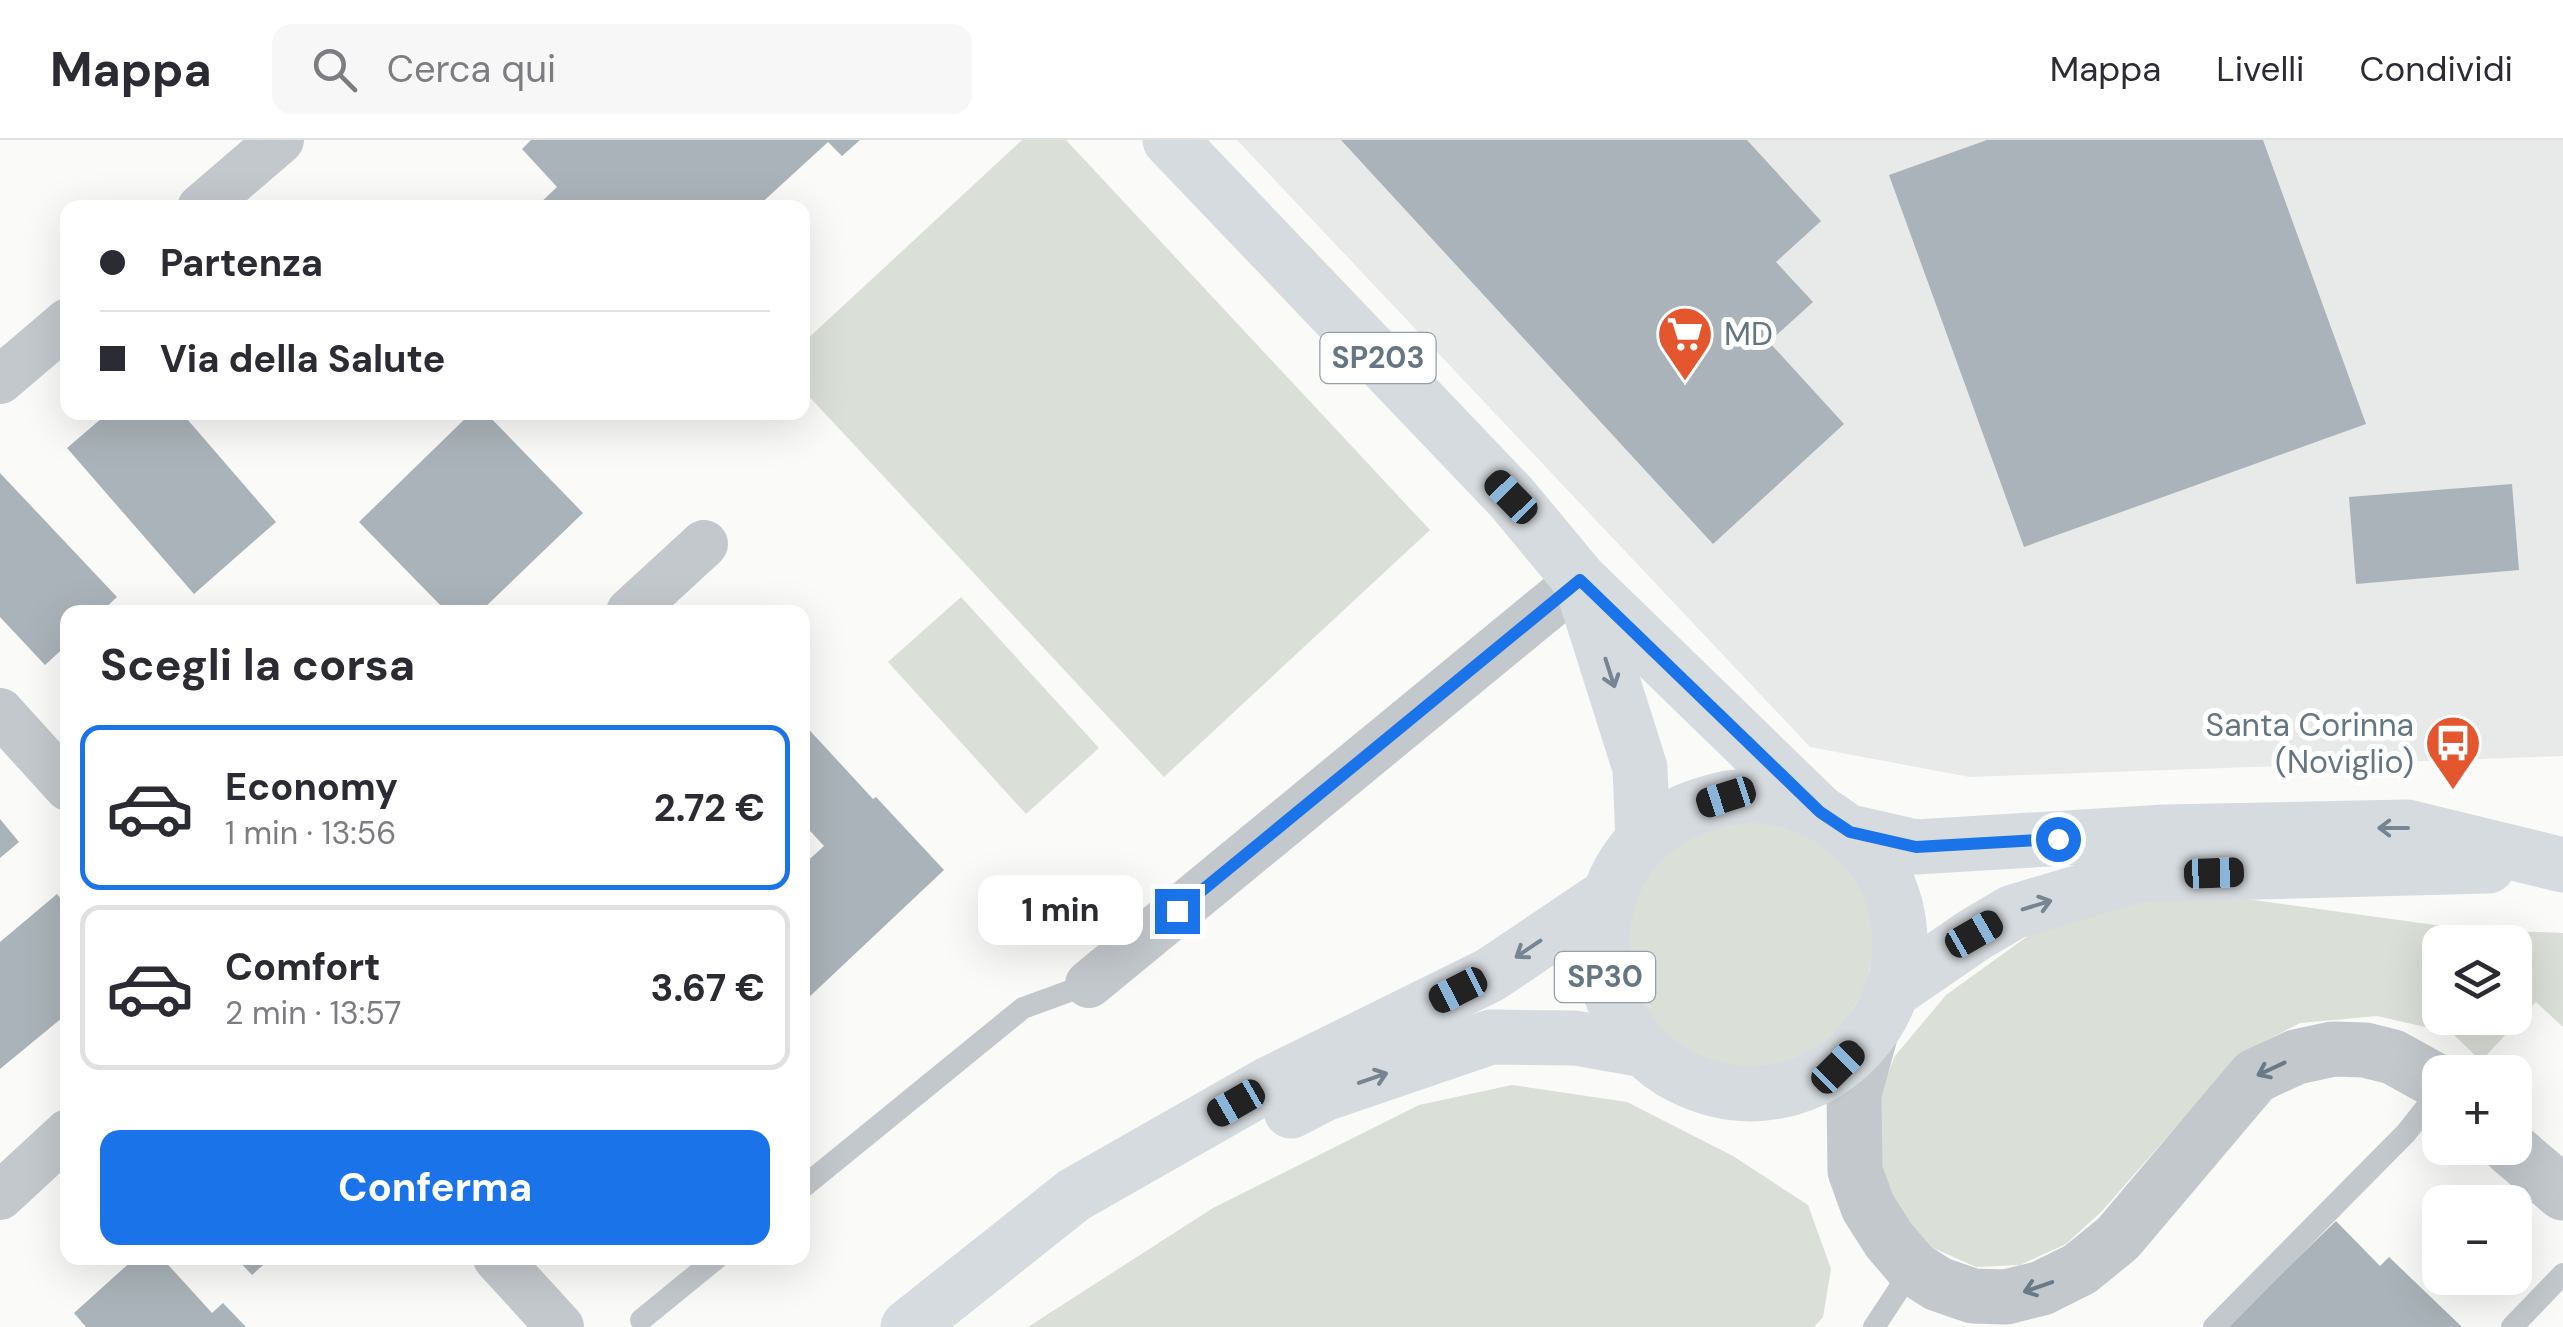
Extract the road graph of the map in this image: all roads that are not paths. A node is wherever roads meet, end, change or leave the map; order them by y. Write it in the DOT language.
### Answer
graph roads {
  1 [pos="280,140"];
  2 [pos="1170,140"];
  3 [pos="210,200"];
  4 [pos="60,329"];
  5 [pos="0,380"];
  6 [pos="704,544"];
  7 [pos="1580,580"];
  8 [pos="638,605"];
  9 [pos="0,712"];
  10 [pos="60,777"];
  11 [pos="1834,822"];
  12 [pos="1643,841"];
  13 [pos="2560,864"];
  14 [pos="1609,895"];
  15 [pos="1089,984"];
  16 [pos="1882,1013"];
  17 [pos="1644,1050"];
  18 [pos="2422,1076"];
  19 [pos="2422,1111"];
  20 [pos="60,1140"];
  21 [pos="2530,1165"];
  22 [pos="810,1182"];
  23 [pos="2563,1194"];
  24 [pos="0,1196"];
  25 [pos="503,1265"];
  26 [pos="708,1265"];
  27 [pos="1913,1268"];
  28 [pos="2563,1274"];
  29 [pos="641,1320"];
  30 [pos="560,1327"];
  31 [pos="908,1327"];
  32 [pos="921,1327"];
  33 [pos="1874,1327"];
  34 [pos="2214,1327"];
  35 [pos="2512,1327"];
  1 -- 3 [label="street"];
  2 -- 7 [label="main road, SP203"];
  4 -- 5 [label="street"];
  6 -- 8 [label="street"];
  7 -- 11 [label="main road, SP203"];
  7 -- 12 [label="main road, SP203, one-way"];
  7 -- 15 [label="street"];
  9 -- 10 [label="street"];
  11 -- 12 [label="main road, SP30"];
  13 -- 11 [label="main road, SP30, one-way"];
  11 -- 16 [label="main road"];
  12 -- 14 [label="main road, SP30"];
  16 -- 13 [label="main road, SP30, one-way"];
  14 -- 17 [label="main road, SP30"];
  14 -- 31 [label="main road, SP30, one-way"];
  15 -- 22 [label="lane"];
  16 -- 17 [label="main road, SP30"];
  16 -- 27 [label="street"];
  32 -- 17 [label="main road, SP30, one-way"];
  18 -- 27 [label="street, one-way"];
  19 -- 34 [label="lane"];
  20 -- 24 [label="street"];
  21 -- 23 [label="street"];
  25 -- 30 [label="street"];
  26 -- 29 [label="lane"];
  27 -- 33 [label="lane"];
  28 -- 35 [label="lane"];
}
